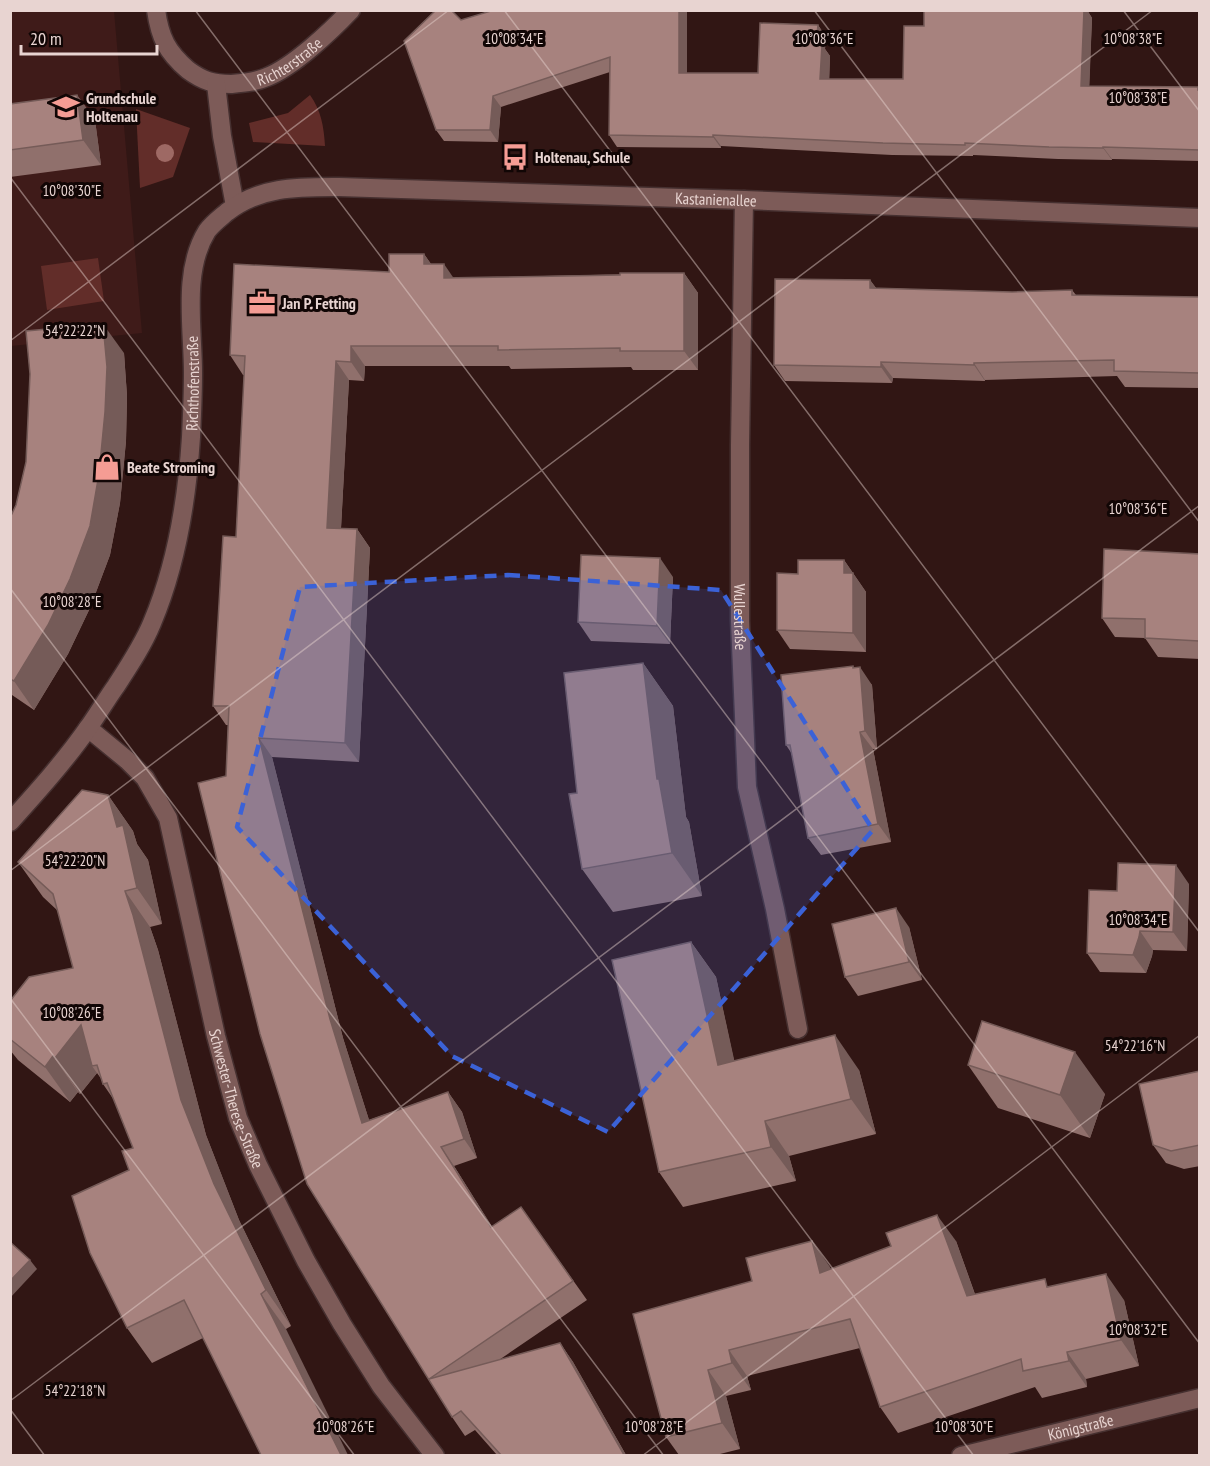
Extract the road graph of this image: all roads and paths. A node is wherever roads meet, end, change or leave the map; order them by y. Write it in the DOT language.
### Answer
graph roads {
  1 [pos="156,10"];
  2 [pos="351,10"];
  3 [pos="216,84"];
  4 [pos="744,200"];
  5 [pos="235,206"];
  6 [pos="1200,218"];
  7 [pos="88,729"];
  8 [pos="10,822"];
  9 [pos="798,1029"];
  10 [pos="1200,1398"];
  11 [pos="435,1455"];
  12 [pos="961,1455"];
  1 -- 3 [label="street"];
  2 -- 3 [label="street, Richterstraße"];
  3 -- 5 [label="street"];
  4 -- 5 [label="street, Kastanienallee"];
  4 -- 6 [label="street, Kastanienallee"];
  4 -- 9 [label="street, Wullestraße"];
  5 -- 7 [label="street, Richthofenstraße"];
  7 -- 8 [label="street, Richthofenstraße"];
  7 -- 11 [label="street, Schwester-Therese-Straße"];
  10 -- 12 [label="street, Königstraße"];
}
